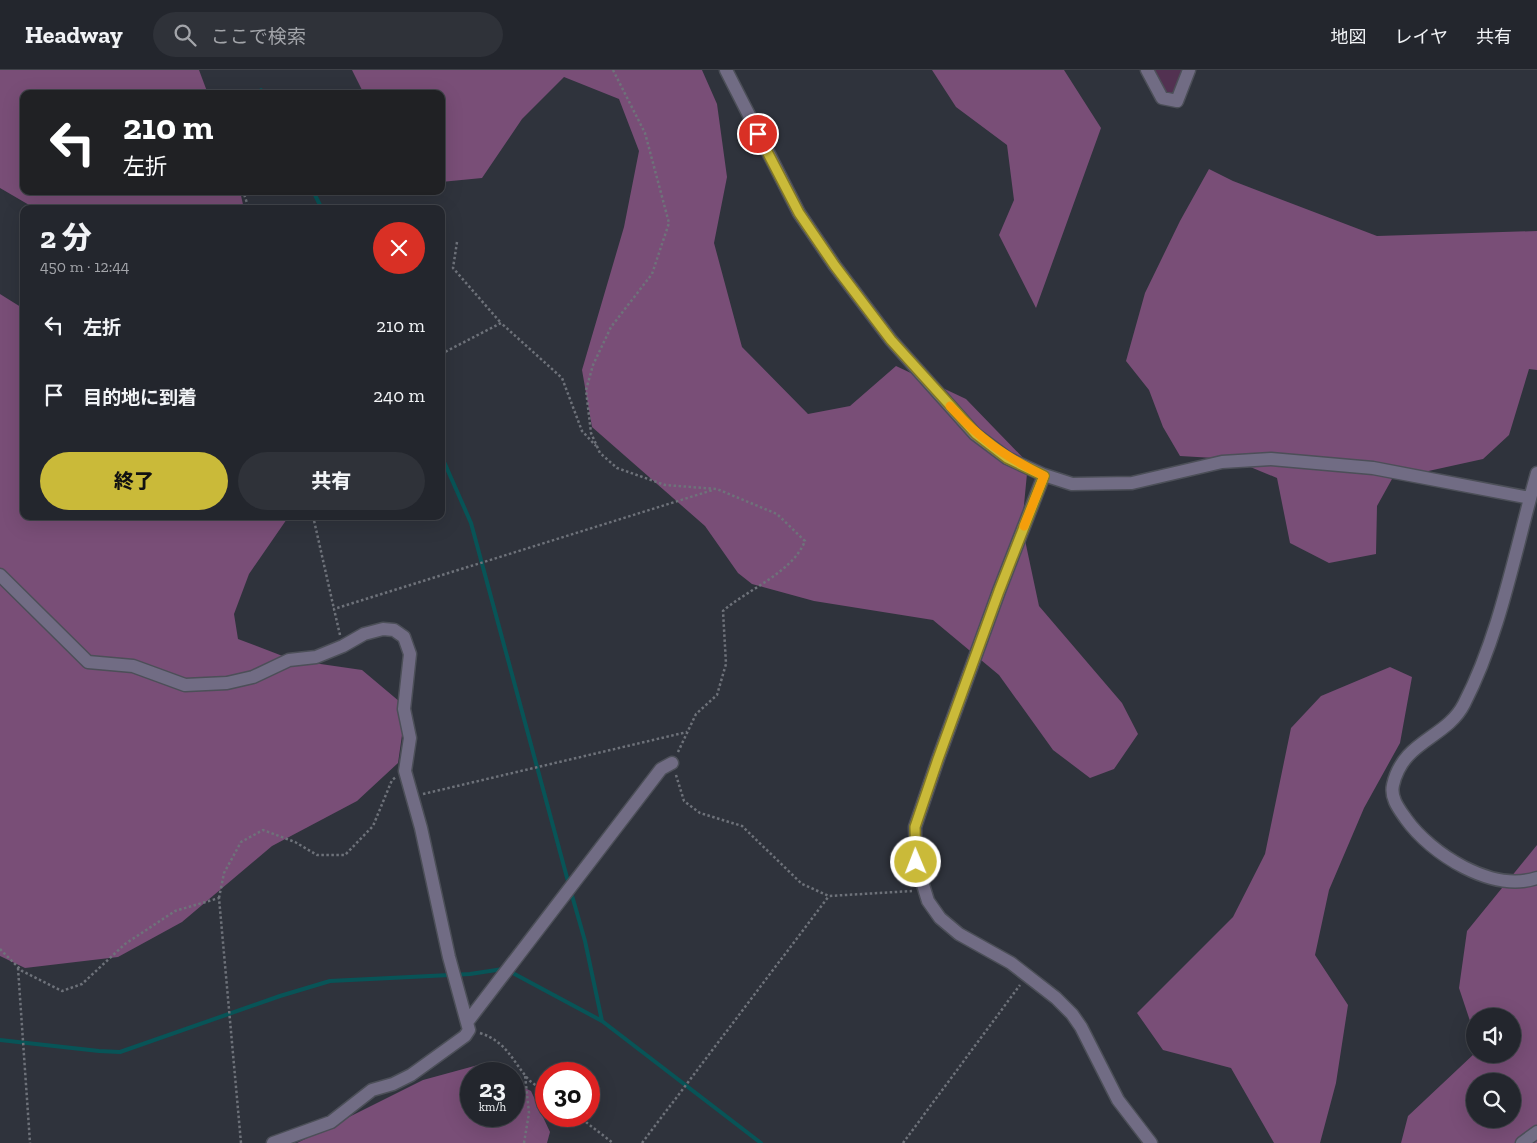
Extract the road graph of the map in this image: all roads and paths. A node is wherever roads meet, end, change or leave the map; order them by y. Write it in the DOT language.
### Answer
graph roads {
  1 [pos="613,70"];
  2 [pos="726,70"];
  3 [pos="1147,70"];
  4 [pos="1188,70"];
  5 [pos="457,242"];
  6 [pos="501,323"];
  7 [pos="445,352"];
  8 [pos="598,448"];
  9 [pos="1537,473"];
  10 [pos="1044,476"];
  11 [pos="717,488"];
  12 [pos="1530,498"];
  13 [pos="314,520"];
  14 [pos="0,574"];
  15 [pos="334,609"];
  16 [pos="343,646"];
  17 [pos="687,732"];
  18 [pos="672,763"];
  19 [pos="406,771"];
  20 [pos="413,797"];
  21 [pos="1537,878"];
  22 [pos="923,890"];
  23 [pos="829,896"];
  24 [pos="219,898"];
  25 [pos="0,949"];
  26 [pos="18,967"];
  27 [pos="1027,976"];
  28 [pos="469,1026"];
  29 [pos="516,1062"];
  30 [pos="525,1072"];
  31 [pos="535,1084"];
  32 [pos="592,1127"];
  33 [pos="1537,1132"];
  34 [pos="30,1143"];
  35 [pos="241,1143"];
  36 [pos="273,1143"];
  37 [pos="524,1143"];
  38 [pos="613,1143"];
  39 [pos="642,1143"];
  40 [pos="904,1143"];
  41 [pos="1151,1143"];
  42 [pos="1522,1143"];
  1 -- 8 [label="path"];
  2 -- 10 [label="street"];
  3 -- 4 [label="street"];
  5 -- 6 [label="path"];
  6 -- 7 [label="path"];
  6 -- 8 [label="path"];
  8 -- 11 [label="path"];
  9 -- 12 [label="street"];
  10 -- 12 [label="street"];
  10 -- 22 [label="street"];
  11 -- 15 [label="path"];
  11 -- 17 [label="path"];
  12 -- 21 [label="street"];
  13 -- 15 [label="path"];
  14 -- 16 [label="street"];
  15 -- 16 [label="path"];
  16 -- 19 [label="street"];
  17 -- 18 [label="path"];
  17 -- 20 [label="path"];
  18 -- 23 [label="path"];
  18 -- 28 [label="street"];
  19 -- 20 [label="street"];
  19 -- 24 [label="path"];
  20 -- 28 [label="street"];
  22 -- 23 [label="path"];
  22 -- 27 [label="street"];
  23 -- 39 [label="path"];
  24 -- 26 [label="path"];
  24 -- 35 [label="path"];
  25 -- 26 [label="path"];
  26 -- 34 [label="path"];
  27 -- 40 [label="path"];
  27 -- 41 [label="street"];
  28 -- 29 [label="path"];
  28 -- 36 [label="street"];
  30 -- 31 [label="path"];
  30 -- 37 [label="path"];
  32 -- 38 [label="path"];
  33 -- 42 [label="street"];
}
